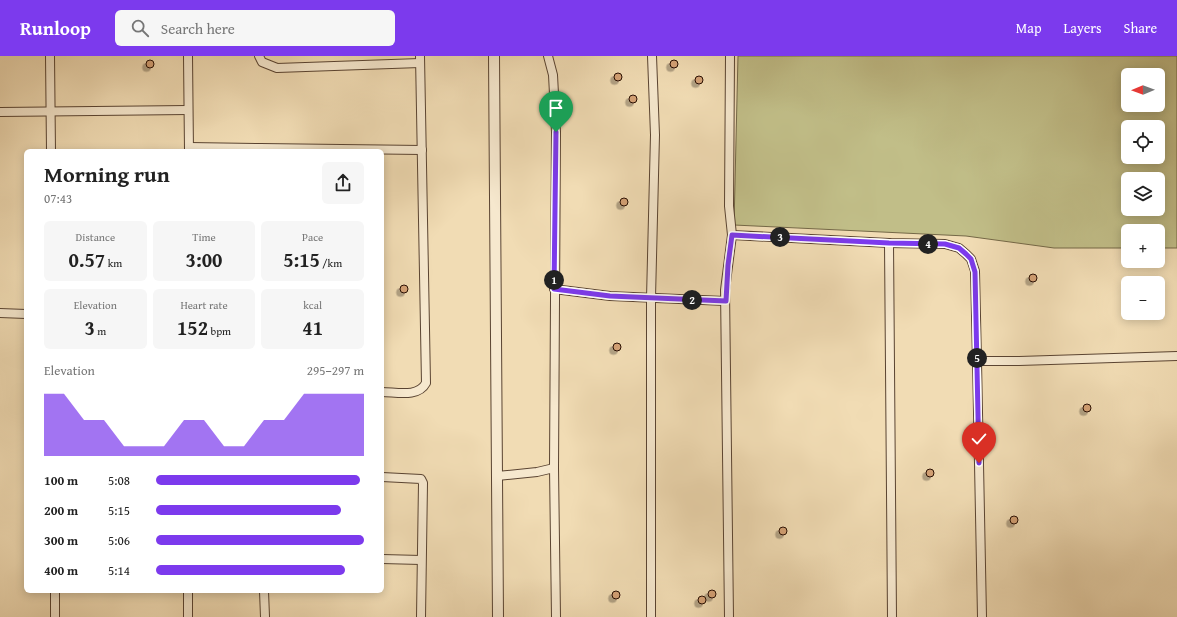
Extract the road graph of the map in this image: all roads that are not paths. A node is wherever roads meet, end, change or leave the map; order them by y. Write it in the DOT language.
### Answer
graph roads {
  1 [pos="50,56"];
  2 [pos="188,56"];
  3 [pos="259,56"];
  4 [pos="494,56"];
  5 [pos="548,56"];
  6 [pos="652,56"];
  7 [pos="730,56"];
  8 [pos="420,59"];
  9 [pos="188,110"];
  10 [pos="0,112"];
  11 [pos="50,112"];
  12 [pos="51,149"];
  13 [pos="189,149"];
  14 [pos="260,149"];
  15 [pos="384,150"];
  16 [pos="422,150"];
  17 [pos="732,235"];
  18 [pos="889,243"];
  19 [pos="554,289"];
  20 [pos="651,298"];
  21 [pos="726,301"];
  22 [pos="0,313"];
  23 [pos="24,314"];
  24 [pos="1177,356"];
  25 [pos="977,361"];
  26 [pos="384,392"];
  27 [pos="554,468"];
  28 [pos="497,476"];
  29 [pos="384,477"];
  30 [pos="384,559"];
  31 [pos="421,560"];
  32 [pos="55,593"];
  33 [pos="188,593"];
  34 [pos="264,593"];
  35 [pos="55,617"];
  36 [pos="188,617"];
  37 [pos="265,617"];
  38 [pos="421,617"];
  39 [pos="498,617"];
  40 [pos="556,617"];
  41 [pos="651,617"];
  42 [pos="730,617"];
  43 [pos="892,617"];
  44 [pos="982,617"];
  1 -- 11 [label="street"];
  2 -- 9 [label="street"];
  3 -- 8 [label="street"];
  4 -- 28 [label="street"];
  5 -- 19 [label="street"];
  6 -- 20 [label="street"];
  7 -- 17 [label="street"];
  8 -- 16 [label="street"];
  9 -- 11 [label="street"];
  9 -- 13 [label="street"];
  10 -- 11 [label="street"];
  11 -- 12 [label="street"];
  13 -- 14 [label="street"];
  15 -- 16 [label="street"];
  16 -- 26 [label="street"];
  17 -- 18 [label="street"];
  17 -- 21 [label="street"];
  18 -- 25 [label="street"];
  18 -- 43 [label="street"];
  19 -- 20 [label="street"];
  19 -- 27 [label="street"];
  20 -- 21 [label="street"];
  20 -- 41 [label="street"];
  21 -- 42 [label="street"];
  22 -- 23 [label="street"];
  24 -- 25 [label="street"];
  25 -- 44 [label="street"];
  27 -- 28 [label="street"];
  27 -- 40 [label="street"];
  28 -- 39 [label="street"];
  29 -- 31 [label="street"];
  30 -- 31 [label="street"];
  31 -- 38 [label="street"];
  32 -- 35 [label="street"];
  33 -- 36 [label="street"];
  34 -- 37 [label="street"];
}
